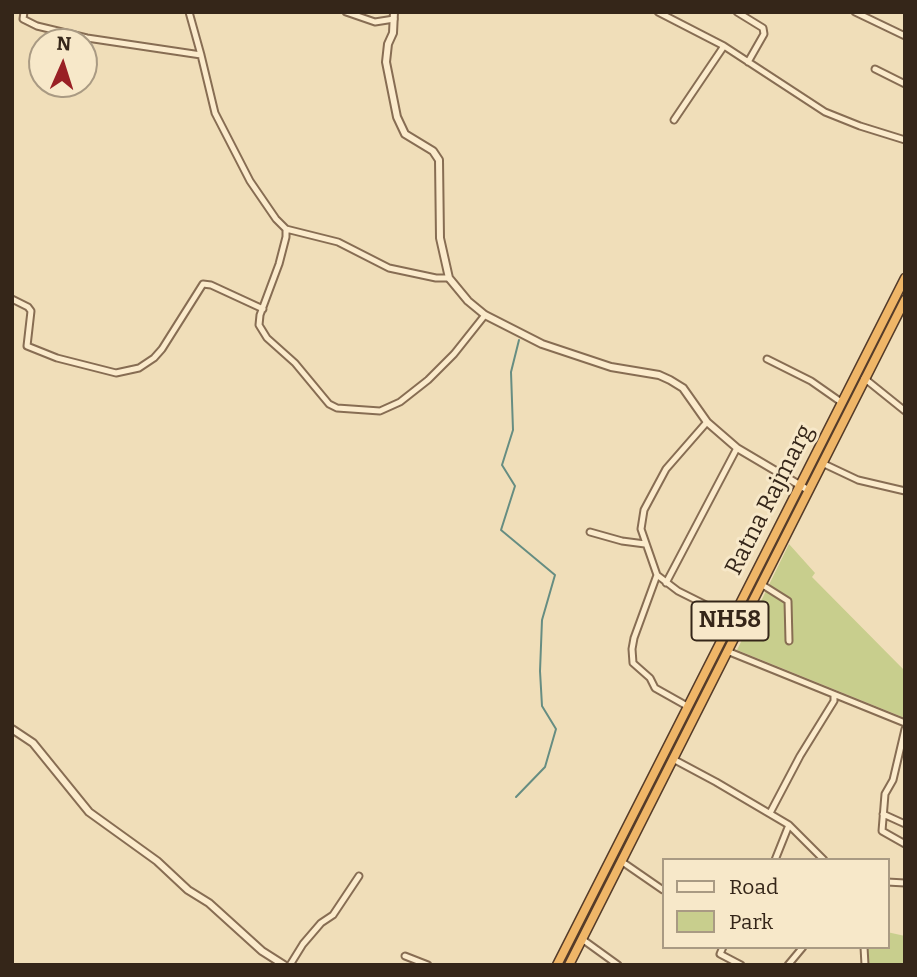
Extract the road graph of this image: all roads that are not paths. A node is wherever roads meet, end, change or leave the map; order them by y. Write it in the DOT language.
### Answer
graph roads {
  1 [pos="24,12"];
  2 [pos="189,12"];
  3 [pos="346,12"];
  4 [pos="658,12"];
  5 [pos="737,12"];
  6 [pos="855,12"];
  7 [pos="394,16"];
  8 [pos="905,36"];
  9 [pos="724,46"];
  10 [pos="201,55"];
  11 [pos="748,62"];
  12 [pos="875,69"];
  13 [pos="905,84"];
  14 [pos="674,120"];
  15 [pos="905,140"];
  16 [pos="286,229"];
  17 [pos="449,278"];
  18 [pos="905,278"];
  19 [pos="12,299"];
  20 [pos="905,300"];
  21 [pos="263,309"];
  22 [pos="485,315"];
  23 [pos="767,359"];
  24 [pos="864,378"];
  25 [pos="841,402"];
  26 [pos="905,411"];
  27 [pos="707,422"];
  28 [pos="737,448"];
  29 [pos="814,458"];
  30 [pos="822,463"];
  31 [pos="799,485"];
  32 [pos="808,490"];
  33 [pos="905,491"];
  34 [pos="590,532"];
  35 [pos="645,544"];
  36 [pos="657,575"];
  37 [pos="666,583"];
  38 [pos="761,584"];
  39 [pos="732,618"];
  40 [pos="789,641"];
  41 [pos="727,651"];
  42 [pos="834,695"];
  43 [pos="687,706"];
  44 [pos="905,723"];
  45 [pos="12,729"];
  46 [pos="905,729"];
  47 [pos="673,760"];
  48 [pos="770,813"];
  49 [pos="884,814"];
  50 [pos="905,824"];
  51 [pos="789,825"];
  52 [pos="905,844"];
  53 [pos="776,858"];
  54 [pos="822,858"];
  55 [pos="621,861"];
  56 [pos="359,876"];
  57 [pos="662,889"];
  58 [pos="582,939"];
  59 [pos="722,949"];
  60 [pos="801,949"];
  61 [pos="405,956"];
  62 [pos="284,965"];
  63 [pos="290,965"];
  64 [pos="428,965"];
  65 [pos="556,965"];
  66 [pos="569,965"];
  67 [pos="618,965"];
  68 [pos="741,965"];
  69 [pos="788,965"];
  1 -- 10 [label="street"];
  2 -- 10 [label="street"];
  3 -- 7 [label="street"];
  4 -- 9 [label="street"];
  5 -- 11 [label="street"];
  6 -- 8 [label="street"];
  7 -- 17 [label="street"];
  9 -- 11 [label="street"];
  9 -- 14 [label="street"];
  10 -- 16 [label="street"];
  11 -- 15 [label="street"];
  12 -- 13 [label="street"];
  16 -- 17 [label="street"];
  16 -- 21 [label="street"];
  17 -- 22 [label="street"];
  18 -- 25 [label="highway, Ratna Rajmarg / NH58"];
  19 -- 21 [label="street"];
  20 -- 24 [label="highway, Ratna Rajmarg / NH58"];
  21 -- 22 [label="street"];
  22 -- 27 [label="street"];
  23 -- 25 [label="street"];
  24 -- 26 [label="street"];
  24 -- 30 [label="highway, Ratna Rajmarg / NH58"];
  25 -- 29 [label="highway, Ratna Rajmarg / NH58"];
  27 -- 28 [label="street"];
  27 -- 35 [label="street"];
  28 -- 31 [label="street"];
  28 -- 37 [label="street"];
  29 -- 30 [label="street"];
  29 -- 31 [label="highway, Ratna Rajmarg / NH58"];
  30 -- 32 [label="highway, Ratna Rajmarg / NH58"];
  30 -- 33 [label="street"];
  31 -- 32 [label="street"];
  31 -- 39 [label="highway, Ratna Rajmarg / NH58"];
  32 -- 38 [label="highway, Ratna Rajmarg / NH58"];
  34 -- 35 [label="street"];
  35 -- 36 [label="street"];
  36 -- 37 [label="street"];
  36 -- 43 [label="street"];
  37 -- 39 [label="street"];
  38 -- 40 [label="street"];
  38 -- 41 [label="highway, Ratna Rajmarg / NH58"];
  39 -- 43 [label="highway, Ratna Rajmarg / NH58"];
  41 -- 42 [label="street"];
  41 -- 47 [label="highway, Ratna Rajmarg / NH58"];
  42 -- 44 [label="street"];
  42 -- 48 [label="street"];
  43 -- 65 [label="highway, Ratna Rajmarg / NH58"];
  45 -- 62 [label="street"];
  46 -- 49 [label="street"];
  47 -- 48 [label="street"];
  47 -- 55 [label="highway, Ratna Rajmarg / NH58"];
  48 -- 51 [label="street"];
  49 -- 50 [label="street"];
  49 -- 52 [label="street"];
  51 -- 53 [label="street"];
  51 -- 54 [label="street"];
  55 -- 57 [label="street"];
  55 -- 58 [label="highway, Ratna Rajmarg / NH58"];
  56 -- 63 [label="street"];
  58 -- 66 [label="highway, Ratna Rajmarg / NH58"];
  58 -- 67 [label="street"];
  59 -- 68 [label="street"];
  60 -- 69 [label="street"];
  61 -- 64 [label="street"];
}
